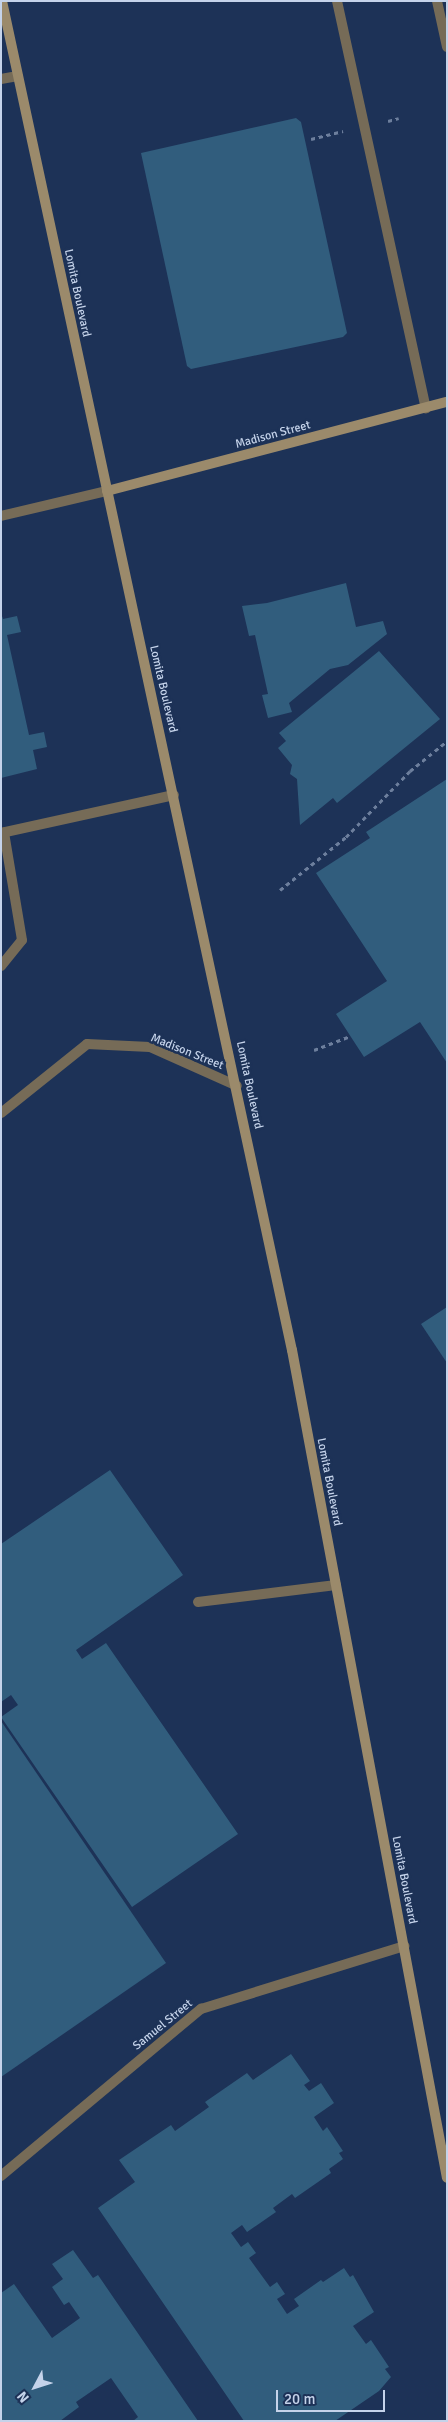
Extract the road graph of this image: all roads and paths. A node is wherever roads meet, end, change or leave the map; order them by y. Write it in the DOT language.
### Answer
graph roads {
  1 [pos="2,1"];
  2 [pos="337,1"];
  3 [pos="437,1"];
  4 [pos="447,47"];
  5 [pos="18,76"];
  6 [pos="1,80"];
  7 [pos="447,402"];
  8 [pos="426,408"];
  9 [pos="106,491"];
  10 [pos="1,516"];
  11 [pos="447,741"];
  12 [pos="174,795"];
  13 [pos="2,832"];
  14 [pos="280,890"];
  15 [pos="1,966"];
  16 [pos="350,1036"];
  17 [pos="314,1050"];
  18 [pos="237,1086"];
  19 [pos="1,1114"];
  20 [pos="336,1585"];
  21 [pos="198,1602"];
  22 [pos="404,1946"];
  23 [pos="1,2176"];
  24 [pos="447,2178"];
  1 -- 5 [label="main road, Lomita Boulevard"];
  2 -- 8 [label="street"];
  3 -- 4 [label="street"];
  5 -- 6 [label="street"];
  5 -- 9 [label="main road, Lomita Boulevard"];
  7 -- 8 [label="main road, Madison Street"];
  8 -- 9 [label="main road, Madison Street"];
  9 -- 10 [label="street"];
  9 -- 12 [label="main road, Lomita Boulevard"];
  11 -- 14 [label="path"];
  12 -- 13 [label="street"];
  12 -- 18 [label="main road, Lomita Boulevard"];
  13 -- 15 [label="street"];
  16 -- 17 [label="path"];
  18 -- 19 [label="street, Madison Street"];
  18 -- 20 [label="main road, Lomita Boulevard"];
  20 -- 21 [label="street"];
  20 -- 22 [label="main road, Lomita Boulevard"];
  22 -- 23 [label="street, Samuel Street"];
  22 -- 24 [label="main road, Lomita Boulevard"];
}
